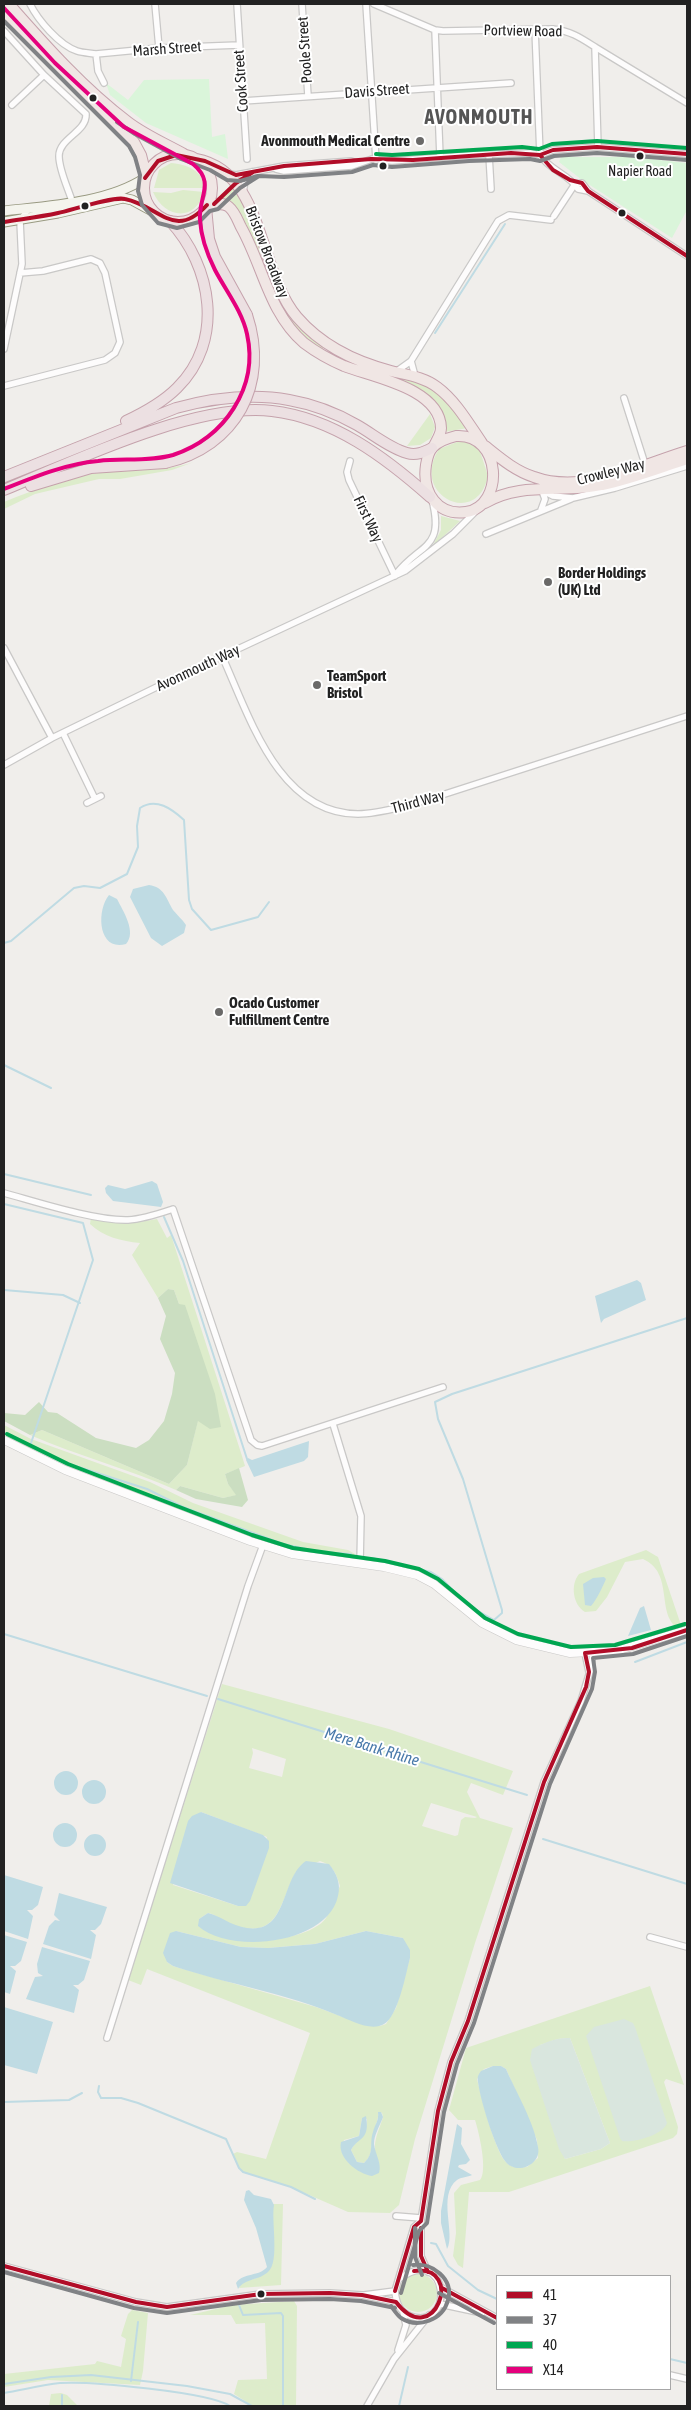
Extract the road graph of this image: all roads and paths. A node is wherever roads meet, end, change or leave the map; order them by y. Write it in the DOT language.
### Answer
graph roads {
  1 [pos="9,4"];
  2 [pos="30,4"];
  3 [pos="155,4"];
  4 [pos="237,4"];
  5 [pos="302,4"];
  6 [pos="366,4"];
  7 [pos="374,4"];
  8 [pos="4,12"];
  9 [pos="535,29"];
  10 [pos="435,30"];
  11 [pos="4,31"];
  12 [pos="239,45"];
  13 [pos="159,48"];
  14 [pos="595,48"];
  15 [pos="96,54"];
  16 [pos="44,75"];
  17 [pos="104,82"];
  18 [pos="511,84"];
  19 [pos="436,87"];
  20 [pos="370,91"];
  21 [pos="308,96"];
  22 [pos="243,100"];
  23 [pos="687,104"];
  24 [pos="12,105"];
  25 [pos="598,147"];
  26 [pos="184,154"];
  27 [pos="687,154"];
  28 [pos="489,155"];
  29 [pos="540,155"];
  30 [pos="440,157"];
  31 [pos="196,159"];
  32 [pos="247,159"];
  33 [pos="376,160"];
  34 [pos="254,171"];
  35 [pos="229,174"];
  36 [pos="146,177"];
  37 [pos="575,184"];
  38 [pos="491,189"];
  39 [pos="243,193"];
  40 [pos="72,202"];
  41 [pos="207,206"];
  42 [pos="29,208"];
  43 [pos="4,211"];
  44 [pos="154,212"];
  45 [pos="20,221"];
  46 [pos="170,221"];
  47 [pos="4,222"];
  48 [pos="687,256"];
  49 [pos="20,273"];
  50 [pos="4,349"];
  51 [pos="411,361"];
  52 [pos="393,372"];
  53 [pos="415,376"];
  54 [pos="4,386"];
  55 [pos="624,398"];
  56 [pos="483,444"];
  57 [pos="433,447"];
  58 [pos="687,451"];
  59 [pos="60,454"];
  60 [pos="687,459"];
  61 [pos="350,462"];
  62 [pos="646,464"];
  63 [pos="687,466"];
  64 [pos="4,477"];
  65 [pos="4,490"];
  66 [pos="542,490"];
  67 [pos="4,496"];
  68 [pos="430,497"];
  69 [pos="573,498"];
  70 [pos="481,506"];
  71 [pos="541,510"];
  72 [pos="486,534"];
  73 [pos="395,576"];
  74 [pos="4,648"];
  75 [pos="222,656"];
  76 [pos="687,716"];
  77 [pos="63,733"];
  78 [pos="52,738"];
  79 [pos="4,765"];
  80 [pos="101,796"];
  81 [pos="94,799"];
  82 [pos="87,803"];
  83 [pos="4,1193"];
  84 [pos="443,1387"];
  85 [pos="333,1424"];
  86 [pos="4,1440"];
  87 [pos="263,1545"];
  88 [pos="360,1563"];
  89 [pos="687,1630"];
  90 [pos="589,1652"];
  91 [pos="650,1937"];
  92 [pos="687,1947"];
  93 [pos="107,2038"];
  94 [pos="396,2216"];
  95 [pos="421,2219"];
  96 [pos="4,2266"];
  97 [pos="428,2272"];
  98 [pos="399,2279"];
  99 [pos="442,2288"];
  100 [pos="395,2291"];
  101 [pos="362,2295"];
  102 [pos="396,2302"];
  103 [pos="440,2304"];
  104 [pos="404,2312"];
  105 [pos="429,2315"];
  106 [pos="494,2317"];
  107 [pos="394,2359"];
  108 [pos="671,2375"];
  109 [pos="687,2380"];
  110 [pos="367,2406"];
  1 -- 26 [label="highway"];
  2 -- 15 [label="street, Marsh Street"];
  3 -- 13 [label="street"];
  4 -- 12 [label="street, Cook Street"];
  5 -- 21 [label="street, Poole Street"];
  6 -- 20 [label="street"];
  7 -- 10 [label="street, Portview Road"];
  8 -- 36 [label="highway"];
  9 -- 10 [label="street, Portview Road"];
  9 -- 14 [label="street, Portview Road"];
  9 -- 29 [label="street"];
  10 -- 19 [label="street"];
  11 -- 16 [label="street"];
  12 -- 13 [label="street, Marsh Street"];
  12 -- 22 [label="street, Cook Street"];
  13 -- 15 [label="street, Marsh Street"];
  14 -- 23 [label="street, Portview Road"];
  14 -- 25 [label="street"];
  15 -- 17 [label="street"];
  16 -- 24 [label="street"];
  16 -- 40 [label="street"];
  18 -- 19 [label="street, Davis Street"];
  19 -- 20 [label="street, Davis Street"];
  19 -- 30 [label="street"];
  20 -- 21 [label="street, Davis Street"];
  20 -- 33 [label="street"];
  21 -- 22 [label="street, Davis Street"];
  22 -- 32 [label="street, Cook Street"];
  25 -- 27 [label="street"];
  25 -- 29 [label="street"];
  26 -- 31 [label="highway"];
  26 -- 36 [label="highway"];
  28 -- 29 [label="street"];
  28 -- 30 [label="street"];
  28 -- 38 [label="street"];
  29 -- 37 [label="street"];
  30 -- 33 [label="street"];
  31 -- 35 [label="highway, Bristow Broadway"];
  31 -- 41 [label="highway"];
  33 -- 34 [label="street"];
  34 -- 35 [label="street"];
  34 -- 39 [label="street"];
  35 -- 39 [label="highway, Bristow Broadway"];
  36 -- 40 [label="main road"];
  36 -- 44 [label="highway"];
  37 -- 48 [label="street"];
  37 -- 51 [label="street"];
  39 -- 52 [label="highway, Bristow Broadway"];
  40 -- 42 [label="main road"];
  41 -- 46 [label="highway"];
  41 -- 57 [label="highway, Bristow Broadway"];
  41 -- 67 [label="highway, bridge"];
  42 -- 43 [label="main road"];
  42 -- 45 [label="street"];
  43 -- 45 [label="street"];
  44 -- 45 [label="main road"];
  44 -- 46 [label="highway"];
  45 -- 47 [label="main road"];
  45 -- 49 [label="street"];
  46 -- 59 [label="highway"];
  49 -- 50 [label="street"];
  49 -- 54 [label="street"];
  51 -- 52 [label="street"];
  51 -- 53 [label="street"];
  52 -- 53 [label="highway, Bristow Broadway"];
  53 -- 56 [label="highway, Bristow Broadway"];
  55 -- 62 [label="street"];
  56 -- 57 [label="highway"];
  56 -- 62 [label="highway, Crowley Way"];
  56 -- 70 [label="highway"];
  57 -- 59 [label="highway"];
  57 -- 68 [label="highway"];
  58 -- 62 [label="highway, Crowley Way"];
  59 -- 64 [label="highway"];
  60 -- 66 [label="highway, Crowley Way"];
  61 -- 73 [label="street, First Way"];
  63 -- 69 [label="street"];
  65 -- 68 [label="highway"];
  66 -- 69 [label="street"];
  66 -- 70 [label="highway, Crowley Way"];
  66 -- 71 [label="street"];
  68 -- 70 [label="highway"];
  68 -- 73 [label="street, Avonmouth Way"];
  69 -- 71 [label="street"];
  70 -- 73 [label="street, Avonmouth Way"];
  71 -- 72 [label="street"];
  73 -- 75 [label="street, Avonmouth Way"];
  74 -- 78 [label="street"];
  75 -- 76 [label="street, Third Way"];
  75 -- 77 [label="street, Avonmouth Way"];
  77 -- 78 [label="street, Avonmouth Way"];
  77 -- 81 [label="street"];
  78 -- 79 [label="street, Avonmouth Way"];
  80 -- 81 [label="street"];
  81 -- 82 [label="street"];
  83 -- 85 [label="street"];
  84 -- 85 [label="street"];
  85 -- 88 [label="street"];
  86 -- 87 [label="street"];
  87 -- 88 [label="street"];
  87 -- 93 [label="street"];
  88 -- 90 [label="street"];
  89 -- 90 [label="street"];
  90 -- 95 [label="street"];
  91 -- 92 [label="street"];
  94 -- 95 [label="street"];
  95 -- 97 [label="street"];
  95 -- 98 [label="street"];
  96 -- 101 [label="street"];
  97 -- 98 [label="street"];
  97 -- 99 [label="street"];
  98 -- 100 [label="street"];
  99 -- 103 [label="street"];
  99 -- 106 [label="street"];
  100 -- 101 [label="street"];
  100 -- 102 [label="street"];
  101 -- 102 [label="street"];
  102 -- 104 [label="street"];
  103 -- 105 [label="street"];
  103 -- 106 [label="street"];
  104 -- 105 [label="street"];
  104 -- 107 [label="street"];
  105 -- 107 [label="street"];
  107 -- 110 [label="street"];
  108 -- 109 [label="street"];
}
